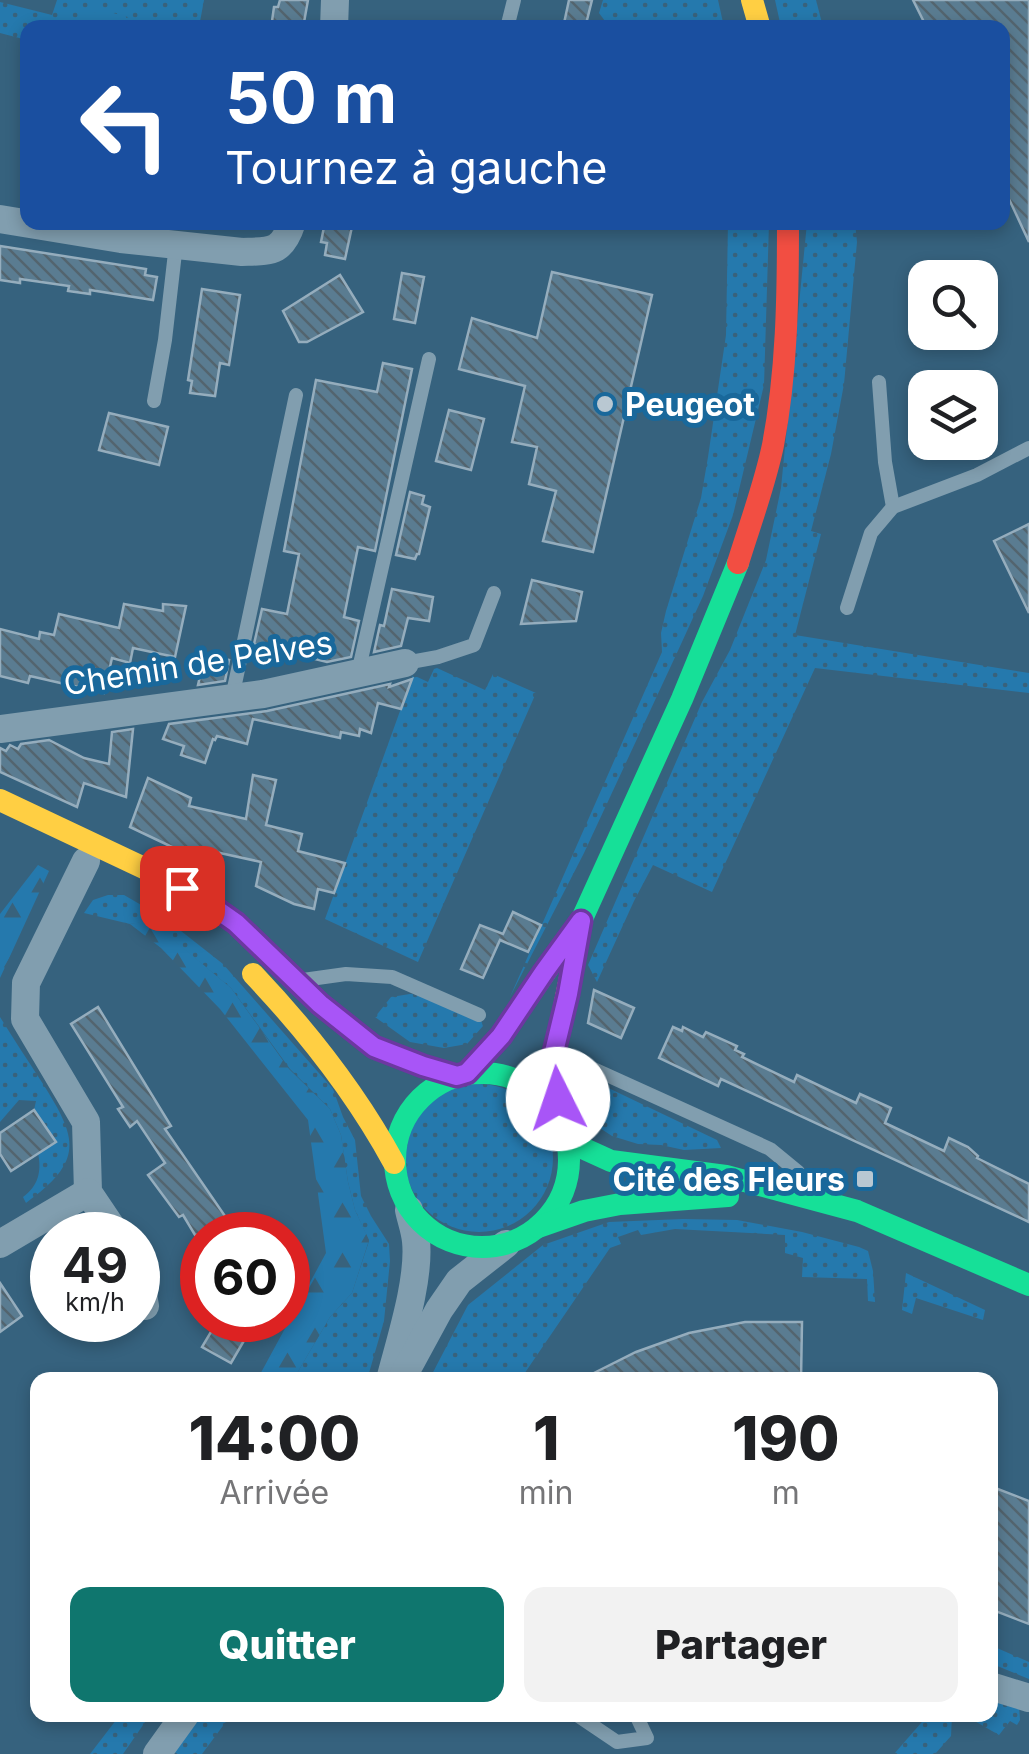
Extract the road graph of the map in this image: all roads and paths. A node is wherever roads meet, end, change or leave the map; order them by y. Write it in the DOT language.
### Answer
graph roads {
  1 [pos="69,230"];
  2 [pos="289,230"];
  3 [pos="788,230"];
  4 [pos="176,244"];
  5 [pos="429,360"];
  6 [pos="879,382"];
  7 [pos="296,395"];
  8 [pos="154,401"];
  9 [pos="1029,448"];
  10 [pos="894,507"];
  11 [pos="494,593"];
  12 [pos="847,608"];
  13 [pos="405,663"];
  14 [pos="358,673"];
  15 [pos="232,698"];
  16 [pos="0,728"];
  17 [pos="0,800"];
  18 [pos="0,820"];
  19 [pos="86,861"];
  20 [pos="581,921"];
  21 [pos="215,935"];
  22 [pos="237,957"];
  23 [pos="297,981"];
  24 [pos="479,1015"];
  25 [pos="576,1061"];
  26 [pos="462,1074"];
  27 [pos="565,1133"];
  28 [pos="394,1163"];
  29 [pos="88,1192"];
  30 [pos="781,1192"];
  31 [pos="805,1197"];
  32 [pos="409,1210"];
  33 [pos="101,1212"];
  34 [pos="538,1227"];
  35 [pos="0,1244"];
  36 [pos="506,1244"];
  37 [pos="1029,1285"];
  38 [pos="392,1372"];
  39 [pos="405,1372"];
  40 [pos="998,1688"];
  41 [pos="1029,1698"];
  42 [pos="180,1722"];
  43 [pos="587,1722"];
  44 [pos="640,1722"];
  45 [pos="157,1754"];
  1 -- 4 [label="street"];
  2 -- 4 [label="street"];
  3 -- 20 [label="main road"];
  4 -- 8 [label="lane"];
  5 -- 14 [label="lane"];
  6 -- 10 [label="lane"];
  7 -- 15 [label="lane"];
  9 -- 10 [label="lane"];
  10 -- 12 [label="lane"];
  11 -- 13 [label="lane"];
  13 -- 14 [label="street, Chemin de Pelves"];
  14 -- 15 [label="street, Chemin de Pelves"];
  15 -- 16 [label="street, Chemin de Pelves"];
  17 -- 23 [label="main road"];
  18 -- 19 [label="main road"];
  19 -- 21 [label="main road"];
  19 -- 29 [label="street"];
  20 -- 26 [label="main road"];
  20 -- 27 [label="main road"];
  22 -- 28 [label="main road"];
  23 -- 24 [label="lane"];
  23 -- 26 [label="main road"];
  25 -- 31 [label="lane"];
  26 -- 27 [label="main road"];
  26 -- 28 [label="main road"];
  27 -- 30 [label="main road"];
  27 -- 34 [label="main road"];
  28 -- 32 [label="main road"];
  29 -- 33 [label="street"];
  29 -- 35 [label="street"];
  30 -- 31 [label="main road"];
  30 -- 34 [label="main road"];
  31 -- 37 [label="main road"];
  32 -- 36 [label="main road"];
  32 -- 38 [label="street"];
  34 -- 36 [label="main road"];
  36 -- 39 [label="street"];
  40 -- 41 [label="street"];
  42 -- 45 [label="street"];
  43 -- 44 [label="lane"];
}
